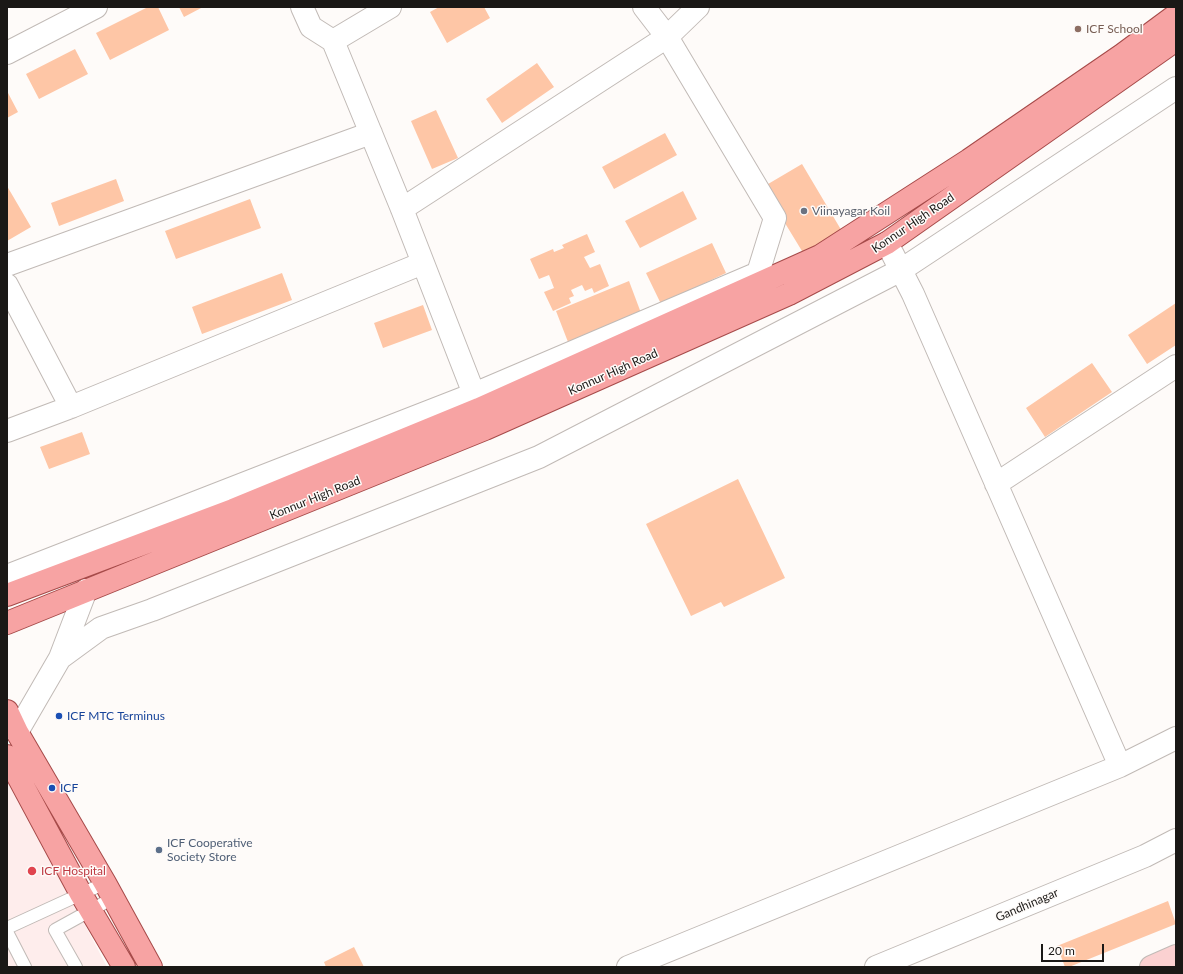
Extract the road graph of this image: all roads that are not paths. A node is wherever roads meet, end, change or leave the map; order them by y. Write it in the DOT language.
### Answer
graph roads {
  1 [pos="96,7"];
  2 [pos="302,7"];
  3 [pos="390,7"];
  4 [pos="644,7"];
  5 [pos="698,7"];
  6 [pos="1176,15"];
  7 [pos="667,36"];
  8 [pos="1176,40"];
  9 [pos="333,41"];
  10 [pos="7,53"];
  11 [pos="1176,88"];
  12 [pos="371,133"];
  13 [pos="402,210"];
  14 [pos="887,243"];
  15 [pos="422,263"];
  16 [pos="7,265"];
  17 [pos="901,270"];
  18 [pos="7,285"];
  19 [pos="1176,366"];
  20 [pos="71,407"];
  21 [pos="479,410"];
  22 [pos="7,431"];
  23 [pos="996,484"];
  24 [pos="7,576"];
  25 [pos="86,590"];
  26 [pos="7,595"];
  27 [pos="7,623"];
  28 [pos="60,658"];
  29 [pos="7,711"];
  30 [pos="17,732"];
  31 [pos="1176,738"];
  32 [pos="7,756"];
  33 [pos="1120,766"];
  34 [pos="1176,840"];
  35 [pos="109,890"];
  36 [pos="85,902"];
  37 [pos="7,928"];
  38 [pos="7,932"];
  39 [pos="1176,956"];
  40 [pos="25,967"];
  41 [pos="76,967"];
  42 [pos="124,967"];
  43 [pos="151,967"];
  44 [pos="628,967"];
  45 [pos="876,967"];
  46 [pos="1151,967"];
  1 -- 10 [label="street"];
  2 -- 9 [label="street"];
  3 -- 9 [label="street"];
  4 -- 7 [label="street"];
  5 -- 7 [label="street"];
  6 -- 21 [label="main road"];
  7 -- 13 [label="street"];
  7 -- 21 [label="street"];
  8 -- 14 [label="main road, Konnur High Road"];
  9 -- 12 [label="street"];
  11 -- 17 [label="street"];
  12 -- 13 [label="street"];
  12 -- 16 [label="street"];
  13 -- 15 [label="street"];
  14 -- 17 [label="street"];
  14 -- 21 [label="main road, Konnur High Road"];
  15 -- 20 [label="street"];
  15 -- 21 [label="street"];
  17 -- 23 [label="street"];
  17 -- 28 [label="street"];
  18 -- 20 [label="street"];
  19 -- 23 [label="street"];
  20 -- 22 [label="street"];
  21 -- 24 [label="street"];
  21 -- 25 [label="main road, Konnur High Road"];
  21 -- 26 [label="main road"];
  23 -- 33 [label="street"];
  25 -- 27 [label="main road, Konnur High Road"];
  25 -- 28 [label="street"];
  28 -- 30 [label="street"];
  29 -- 30 [label="main road"];
  30 -- 35 [label="main road"];
  31 -- 33 [label="street"];
  32 -- 36 [label="main road"];
  33 -- 44 [label="street"];
  34 -- 45 [label="street, Gandhinagar"];
  35 -- 36 [label="lane"];
  35 -- 36 [label="lane"];
  35 -- 43 [label="main road"];
  36 -- 37 [label="lane"];
  36 -- 41 [label="lane"];
  36 -- 42 [label="main road"];
  38 -- 40 [label="lane"];
  39 -- 46 [label="main road"];
}
